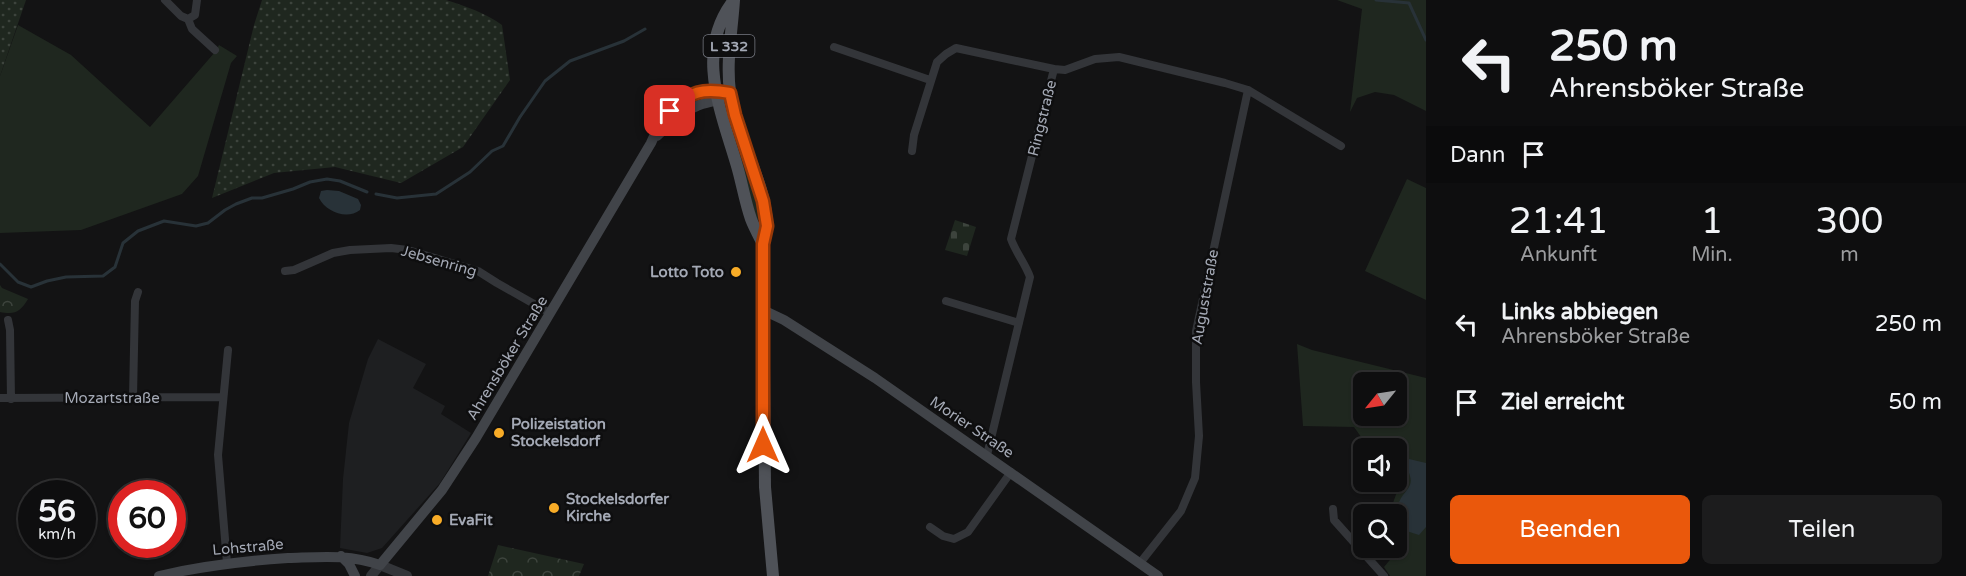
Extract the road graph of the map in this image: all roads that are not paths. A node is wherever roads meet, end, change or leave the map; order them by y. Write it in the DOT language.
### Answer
graph roads {
  1 [pos="165,0"];
  2 [pos="197,0"];
  3 [pos="189,20"];
  4 [pos="834,47"];
  5 [pos="215,50"];
  6 [pos="1054,69"];
  7 [pos="930,80"];
  8 [pos="1248,90"];
  9 [pos="730,93"];
  10 [pos="717,96"];
  11 [pos="1341,146"];
  12 [pos="912,151"];
  13 [pos="763,244"];
  14 [pos="285,271"];
  15 [pos="138,292"];
  16 [pos="946,301"];
  17 [pos="765,311"];
  18 [pos="550,313"];
  19 [pos="8,320"];
  20 [pos="1019,323"];
  21 [pos="228,350"];
  22 [pos="133,397"];
  23 [pos="223,397"];
  24 [pos="0,398"];
  25 [pos="11,399"];
  26 [pos="987,455"];
  27 [pos="1011,472"];
  28 [pos="1333,509"];
  29 [pos="930,527"];
  30 [pos="341,556"];
  31 [pos="227,563"];
  32 [pos="1140,563"];
  33 [pos="380,565"];
  34 [pos="159,576"];
  35 [pos="355,576"];
  36 [pos="371,576"];
  37 [pos="407,576"];
  38 [pos="773,576"];
  39 [pos="1158,576"];
  40 [pos="1384,576"];
  1 -- 3 [label="street"];
  2 -- 3 [label="street"];
  3 -- 5 [label="street"];
  4 -- 7 [label="street"];
  6 -- 7 [label="street"];
  6 -- 8 [label="street, Ringstraße"];
  6 -- 20 [label="street, Ringstraße"];
  7 -- 12 [label="street"];
  8 -- 11 [label="street, Ringstraße"];
  8 -- 32 [label="street, Auguststraße"];
  9 -- 10 [label="main road, Ahrensböker Straße"];
  9 -- 10 [label="main road, L 332"];
  9 -- 13 [label="main road, L 332"];
  10 -- 13 [label="main road, L 332"];
  10 -- 18 [label="main road, Ahrensböker Straße"];
  13 -- 17 [label="main road, L 332"];
  14 -- 18 [label="street, Jebsenring"];
  15 -- 22 [label="street"];
  16 -- 20 [label="street"];
  17 -- 26 [label="main road, Morier Straße"];
  17 -- 38 [label="main road, L 332"];
  18 -- 33 [label="main road, Ahrensböker Straße"];
  19 -- 25 [label="street"];
  20 -- 26 [label="street, Ringstraße"];
  21 -- 23 [label="street"];
  22 -- 23 [label="street, Mozartstraße"];
  22 -- 25 [label="street, Mozartstraße"];
  23 -- 31 [label="street"];
  24 -- 25 [label="street, Mozartstraße"];
  26 -- 27 [label="main road, Morier Straße"];
  27 -- 29 [label="street"];
  27 -- 32 [label="main road, Morier Straße"];
  28 -- 40 [label="street"];
  30 -- 31 [label="main road, Lohstraße"];
  30 -- 33 [label="main road, Lohstraße"];
  30 -- 35 [label="main road"];
  31 -- 34 [label="main road, Lohstraße"];
  32 -- 39 [label="main road, Morier Straße"];
  33 -- 36 [label="street, Ahrensböker Straße"];
  33 -- 37 [label="street"];
}
